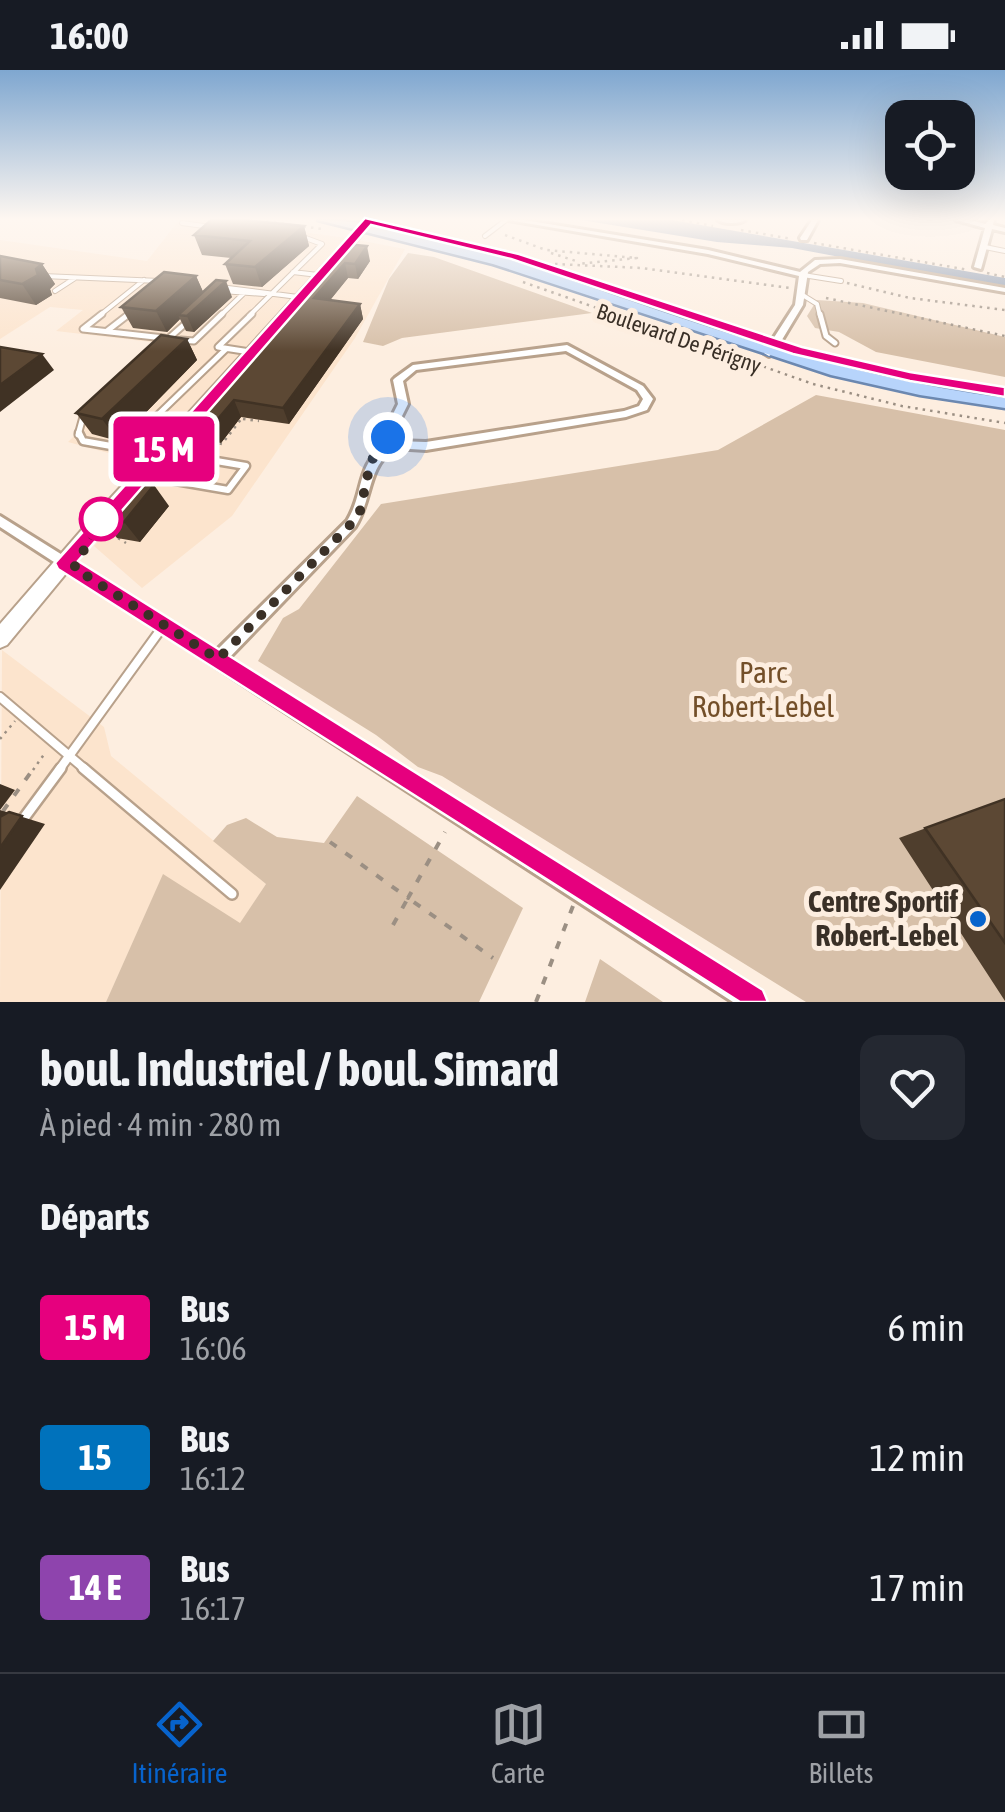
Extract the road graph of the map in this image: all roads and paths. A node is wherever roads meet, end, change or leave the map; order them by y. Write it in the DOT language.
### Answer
graph roads {
  1 [pos="301,263"];
  2 [pos="328,263"];
  3 [pos="510,263"];
  4 [pos="589,263"];
  5 [pos="757,263"];
  6 [pos="818,263"];
  7 [pos="851,263"];
  8 [pos="937,263"];
  9 [pos="979,263"];
  10 [pos="977,270"];
  11 [pos="292,272"];
  12 [pos="30,274"];
  13 [pos="318,275"];
  14 [pos="803,275"];
  15 [pos="1005,277"];
  16 [pos="76,278"];
  17 [pos="511,278"];
  18 [pos="144,280"];
  19 [pos="841,282"];
  20 [pos="1005,290"];
  21 [pos="55,291"];
  22 [pos="804,293"];
  23 [pos="153,294"];
  24 [pos="243,294"];
  25 [pos="270,294"];
  26 [pos="298,298"];
  27 [pos="138,306"];
  28 [pos="1005,310"];
  29 [pos="195,314"];
  30 [pos="108,331"];
  31 [pos="1005,336"];
  32 [pos="169,338"];
  33 [pos="834,343"];
  34 [pos="226,348"];
  35 [pos="772,348"];
  36 [pos="250,352"];
  37 [pos="1005,392"];
  38 [pos="1005,403"];
  39 [pos="93,409"];
  40 [pos="259,421"];
  41 [pos="1005,423"];
  42 [pos="138,434"];
  43 [pos="172,439"];
  44 [pos="194,439"];
  45 [pos="392,444"];
  46 [pos="161,452"];
  47 [pos="141,475"];
  48 [pos="2,525"];
  49 [pos="118,538"];
  50 [pos="126,543"];
  51 [pos="65,563"];
  52 [pos="164,625"];
  53 [pos="0,638"];
  54 [pos="218,659"];
  55 [pos="0,697"];
  56 [pos="20,714"];
  57 [pos="0,739"];
  58 [pos="52,744"];
  59 [pos="68,758"];
  60 [pos="2,812"];
  61 [pos="24,818"];
  62 [pos="445,832"];
  63 [pos="330,842"];
  64 [pos="232,894"];
  65 [pos="408,898"];
  66 [pos="570,915"];
  67 [pos="393,925"];
  68 [pos="492,958"];
  69 [pos="536,1002"];
  70 [pos="752,1002"];
  1 -- 11 [label="lane"];
  2 -- 13 [label="street"];
  3 -- 35 [label="main road, Boulevard De Périgny"];
  4 -- 22 [label="path"];
  5 -- 14 [label="street"];
  6 -- 14 [label="street"];
  7 -- 20 [label="street"];
  8 -- 10 [label="path"];
  9 -- 10 [label="street"];
  10 -- 15 [label="path"];
  11 -- 13 [label="lane"];
  11 -- 25 [label="lane"];
  12 -- 16 [label="lane"];
  13 -- 26 [label="street"];
  14 -- 19 [label="lane"];
  14 -- 22 [label="street"];
  16 -- 18 [label="lane"];
  16 -- 21 [label="lane"];
  17 -- 41 [label="path, Boulevard De Périgny"];
  18 -- 23 [label="lane"];
  18 -- 30 [label="lane"];
  19 -- 28 [label="path"];
  22 -- 31 [label="path"];
  22 -- 33 [label="lane"];
  22 -- 35 [label="street"];
  24 -- 25 [label="lane"];
  24 -- 25 [label="lane"];
  24 -- 32 [label="lane"];
  25 -- 26 [label="lane"];
  25 -- 34 [label="lane"];
  26 -- 36 [label="street"];
  27 -- 30 [label="lane"];
  29 -- 32 [label="lane"];
  30 -- 32 [label="lane"];
  34 -- 36 [label="lane"];
  34 -- 42 [label="lane"];
  35 -- 37 [label="main road, Boulevard De Périgny"];
  35 -- 38 [label="main road, Boulevard De Périgny"];
  36 -- 43 [label="street"];
  39 -- 42 [label="lane"];
  40 -- 44 [label="path"];
  42 -- 43 [label="lane"];
  43 -- 46 [label="street"];
  45 -- 45 [label="street"];
  45 -- 54 [label="street"];
  46 -- 47 [label="street"];
  46 -- 47 [label="lane"];
  47 -- 51 [label="street"];
  48 -- 51 [label="street"];
  49 -- 50 [label="path"];
  51 -- 52 [label="street"];
  51 -- 53 [label="street"];
  52 -- 54 [label="street"];
  52 -- 59 [label="lane"];
  54 -- 70 [label="street"];
  55 -- 56 [label="lane"];
  56 -- 57 [label="path"];
  56 -- 58 [label="lane"];
  58 -- 59 [label="lane"];
  58 -- 60 [label="path"];
  59 -- 61 [label="lane"];
  59 -- 64 [label="lane"];
  62 -- 65 [label="path"];
  63 -- 65 [label="path"];
  65 -- 67 [label="path"];
  65 -- 68 [label="path"];
  66 -- 69 [label="path"];
}
